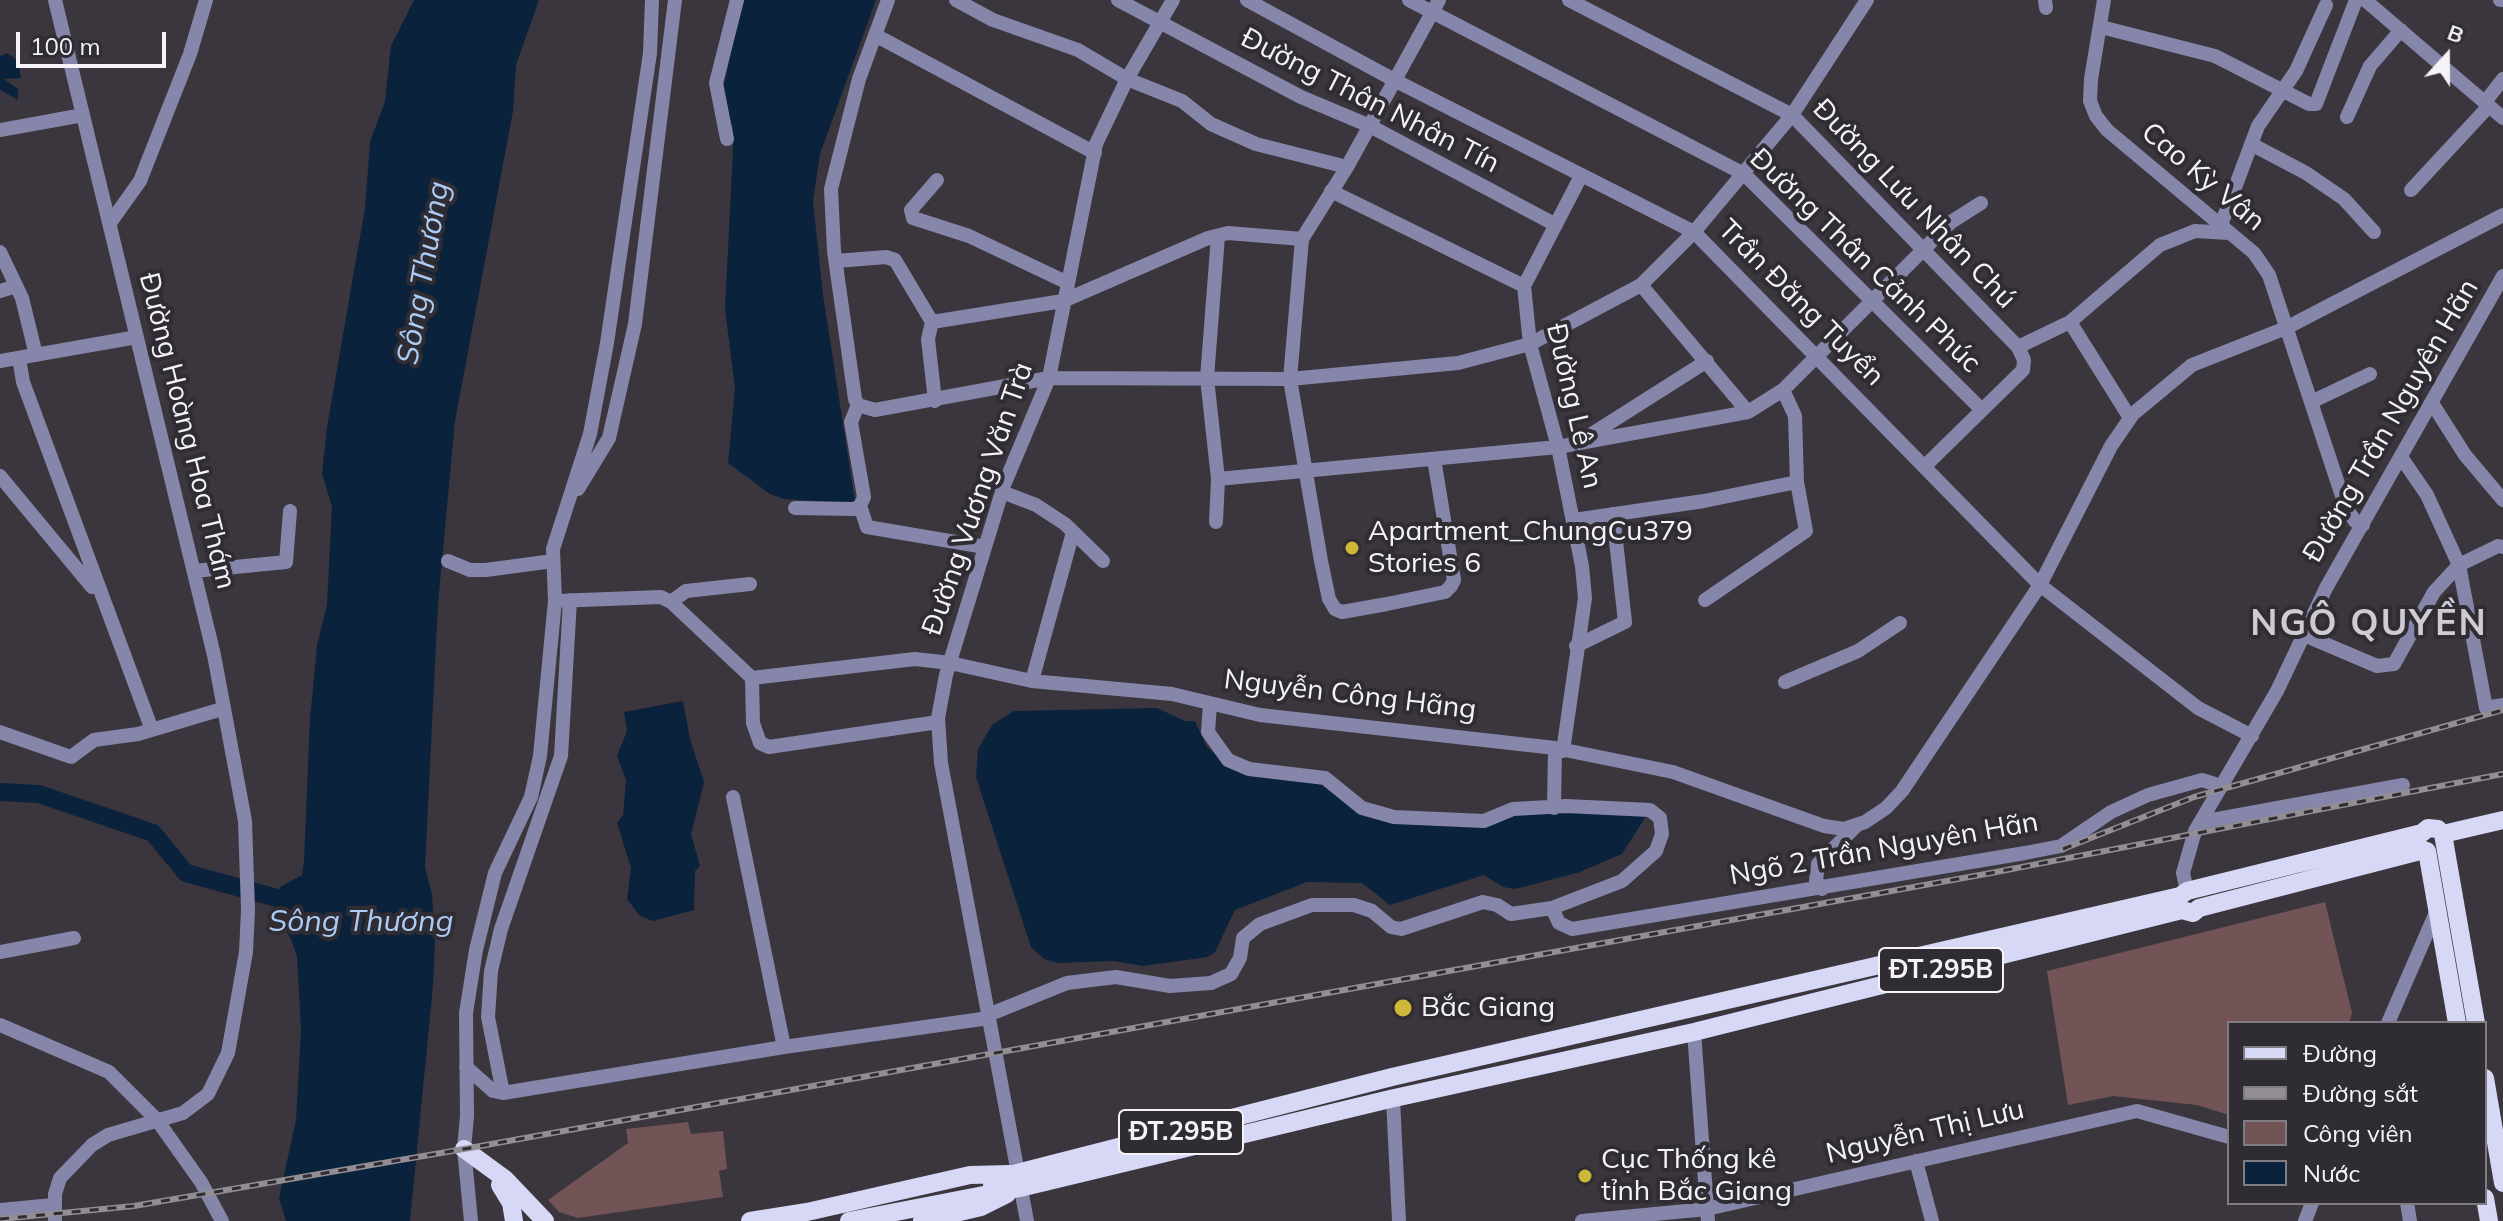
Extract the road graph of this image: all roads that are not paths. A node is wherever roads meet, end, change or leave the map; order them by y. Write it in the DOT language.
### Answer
graph roads {
  1 [pos="55,0"];
  2 [pos="206,0"];
  3 [pos="652,0"];
  4 [pos="675,0"];
  5 [pos="737,0"];
  6 [pos="888,0"];
  7 [pos="956,0"];
  8 [pos="1118,0"];
  9 [pos="1173,0"];
  10 [pos="1247,0"];
  11 [pos="1409,0"];
  12 [pos="1569,0"];
  13 [pos="1867,0"];
  14 [pos="2104,0"];
  15 [pos="2356,0"];
  16 [pos="2365,0"];
  17 [pos="2326,5"];
  18 [pos="1436,6"];
  19 [pos="1160,23"];
  20 [pos="2101,27"];
  21 [pos="2401,30"];
  22 [pos="875,35"];
  23 [pos="672,49"];
  24 [pos="1127,79"];
  25 [pos="2503,79"];
  26 [pos="1396,81"];
  27 [pos="2282,91"];
  28 [pos="644,95"];
  29 [pos="2487,104"];
  30 [pos="83,115"];
  31 [pos="1792,115"];
  32 [pos="2347,117"];
  33 [pos="2503,118"];
  34 [pos="1370,126"];
  35 [pos="0,130"];
  36 [pos="727,139"];
  37 [pos="2251,144"];
  38 [pos="1095,153"];
  39 [pos="1347,167"];
  40 [pos="1744,174"];
  41 [pos="1581,176"];
  42 [pos="937,180"];
  43 [pos="654,181"];
  44 [pos="2411,190"];
  45 [pos="1331,191"];
  46 [pos="1981,203"];
  47 [pos="2503,215"];
  48 [pos="110,223"];
  49 [pos="1556,225"];
  50 [pos="2225,229"];
  51 [pos="1694,232"];
  52 [pos="2374,232"];
  53 [pos="624,235"];
  54 [pos="1218,236"];
  55 [pos="1302,239"];
  56 [pos="1923,249"];
  57 [pos="0,252"];
  58 [pos="836,261"];
  59 [pos="2503,276"];
  60 [pos="1066,282"];
  61 [pos="1641,285"];
  62 [pos="16,286"];
  63 [pos="1524,286"];
  64 [pos="0,291"];
  65 [pos="1063,301"];
  66 [pos="1870,302"];
  67 [pos="932,322"];
  68 [pos="2070,322"];
  69 [pos="635,324"];
  70 [pos="2286,328"];
  71 [pos="137,337"];
  72 [pos="1530,344"];
  73 [pos="2018,347"];
  74 [pos="36,355"];
  75 [pos="1816,355"];
  76 [pos="19,358"];
  77 [pos="0,361"];
  78 [pos="1707,361"];
  79 [pos="601,374"];
  80 [pos="2370,374"];
  81 [pos="1049,378"];
  82 [pos="1207,378"];
  83 [pos="1290,379"];
  84 [pos="1783,390"];
  85 [pos="935,401"];
  86 [pos="2311,402"];
  87 [pos="2432,403"];
  88 [pos="858,405"];
  89 [pos="1982,410"];
  90 [pos="1748,412"];
  91 [pos="2130,418"];
  92 [pos="1577,444"];
  93 [pos="1558,447"];
  94 [pos="2401,457"];
  95 [pos="1434,459"];
  96 [pos="1925,466"];
  97 [pos="1307,471"];
  98 [pos="0,476"];
  99 [pos="1218,479"];
  100 [pos="1797,482"];
  101 [pos="1002,492"];
  102 [pos="571,497"];
  103 [pos="2503,500"];
  104 [pos="860,506"];
  105 [pos="795,508"];
  106 [pos="290,511"];
  107 [pos="1613,514"];
  108 [pos="1574,520"];
  109 [pos="1216,522"];
  110 [pos="2363,525"];
  111 [pos="1073,532"];
  112 [pos="985,547"];
  113 [pos="2503,547"];
  114 [pos="448,561"];
  115 [pos="553,561"];
  116 [pos="1103,561"];
  117 [pos="2459,565"];
  118 [pos="194,571"];
  119 [pos="750,584"];
  120 [pos="2040,585"];
  121 [pos="100,596"];
  122 [pos="1705,600"];
  123 [pos="562,601"];
  124 [pos="671,602"];
  125 [pos="1900,623"];
  126 [pos="2304,635"];
  127 [pos="1576,646"];
  128 [pos="950,663"];
  129 [pos="752,678"];
  130 [pos="1032,681"];
  131 [pos="1785,682"];
  132 [pos="1210,704"];
  133 [pos="2503,705"];
  134 [pos="222,709"];
  135 [pos="938,722"];
  136 [pos="152,730"];
  137 [pos="0,732"];
  138 [pos="2252,736"];
  139 [pos="1559,749"];
  140 [pos="2403,785"];
  141 [pos="2221,786"];
  142 [pos="733,797"];
  143 [pos="1554,808"];
  144 [pos="2503,820"];
  145 [pos="2201,822"];
  146 [pos="1857,825"];
  147 [pos="2432,842"];
  148 [pos="1822,889"];
  149 [pos="2189,899"];
  150 [pos="2439,906"];
  151 [pos="1552,908"];
  152 [pos="74,938"];
  153 [pos="2454,938"];
  154 [pos="0,952"];
  155 [pos="1690,1010"];
  156 [pos="988,1016"];
  157 [pos="2389,1021"];
  158 [pos="2457,1021"];
  159 [pos="2475,1021"];
  160 [pos="0,1025"];
  161 [pos="1693,1030"];
  162 [pos="784,1047"];
  163 [pos="466,1067"];
  164 [pos="1394,1091"];
  165 [pos="2487,1092"];
  166 [pos="503,1093"];
  167 [pos="157,1120"];
  168 [pos="2227,1136"];
  169 [pos="2494,1140"];
  170 [pos="464,1149"];
  171 [pos="482,1160"];
  172 [pos="1916,1161"];
  173 [pos="1018,1180"];
  174 [pos="2503,1183"];
  175 [pos="53,1205"];
  176 [pos="0,1210"];
  177 [pos="1708,1215"];
  178 [pos="55,1221"];
  179 [pos="222,1221"];
  180 [pos="471,1221"];
  181 [pos="514,1221"];
  182 [pos="545,1221"];
  183 [pos="750,1221"];
  184 [pos="849,1221"];
  185 [pos="922,1221"];
  186 [pos="1027,1221"];
  187 [pos="1399,1221"];
  188 [pos="1582,1221"];
  189 [pos="1932,1221"];
  1 -- 30 [label="street, Đường Hoàng Hoa Thám"];
  2 -- 48 [label="street"];
  3 -- 28 [label="street"];
  4 -- 23 [label="street"];
  5 -- 36 [label="street"];
  6 -- 22 [label="street"];
  7 -- 24 [label="street"];
  8 -- 19 [label="street, Đường Thân Nhân Tín"];
  9 -- 19 [label="street, Đường Vương Văn Trà"];
  10 -- 26 [label="street, Trần Đăng Tuyển"];
  11 -- 18 [label="street, Đường Thân Cảnh Phúc"];
  12 -- 31 [label="street, Đường Lưu Nhân Chú"];
  13 -- 31 [label="street"];
  14 -- 20 [label="street, Cao Kỳ Vân"];
  15 -- 27 [label="street"];
  16 -- 21 [label="street"];
  17 -- 27 [label="street"];
  18 -- 26 [label="street"];
  18 -- 40 [label="street, Đường Thân Cảnh Phúc"];
  19 -- 24 [label="street, Đường Vương Văn Trà"];
  19 -- 34 [label="street, Đường Thân Nhân Tín"];
  20 -- 27 [label="street"];
  20 -- 50 [label="street, Cao Kỳ Vân"];
  21 -- 29 [label="street"];
  21 -- 32 [label="street"];
  22 -- 38 [label="street"];
  22 -- 58 [label="street"];
  23 -- 28 [label="street"];
  23 -- 43 [label="street"];
  24 -- 38 [label="street, Đường Vương Văn Trà"];
  24 -- 39 [label="street"];
  25 -- 29 [label="street"];
  26 -- 34 [label="street"];
  26 -- 41 [label="street, Trần Đăng Tuyển"];
  27 -- 37 [label="street"];
  28 -- 53 [label="street"];
  29 -- 33 [label="street"];
  29 -- 44 [label="street"];
  30 -- 35 [label="street"];
  30 -- 48 [label="street, Đường Hoàng Hoa Thám"];
  31 -- 40 [label="street"];
  31 -- 56 [label="street, Đường Lưu Nhân Chú"];
  34 -- 39 [label="street"];
  34 -- 49 [label="street, Đường Thân Nhân Tín"];
  37 -- 50 [label="street"];
  37 -- 52 [label="street"];
  38 -- 60 [label="street, Đường Vương Văn Trà"];
  39 -- 45 [label="street"];
  40 -- 51 [label="street"];
  40 -- 66 [label="street, Đường Thân Cảnh Phúc"];
  41 -- 49 [label="street"];
  41 -- 51 [label="street, Trần Đăng Tuyển"];
  42 -- 60 [label="street"];
  43 -- 53 [label="street"];
  43 -- 69 [label="street"];
  45 -- 55 [label="street"];
  45 -- 63 [label="street"];
  46 -- 56 [label="street"];
  47 -- 70 [label="street"];
  48 -- 71 [label="street, Đường Hoàng Hoa Thám"];
  49 -- 63 [label="street"];
  50 -- 68 [label="street"];
  50 -- 70 [label="street, Cao Kỳ Vân"];
  51 -- 61 [label="street"];
  51 -- 75 [label="street, Trần Đăng Tuyển"];
  53 -- 79 [label="street"];
  54 -- 55 [label="street"];
  54 -- 65 [label="street"];
  54 -- 82 [label="street"];
  55 -- 83 [label="street"];
  56 -- 66 [label="street"];
  56 -- 73 [label="street, Đường Lưu Nhân Chú"];
  57 -- 62 [label="street"];
  58 -- 67 [label="street"];
  58 -- 88 [label="street"];
  59 -- 87 [label="street, Đường Trần Nguyên Hãn"];
  60 -- 65 [label="street, Đường Vương Văn Trà"];
  61 -- 72 [label="street"];
  61 -- 78 [label="street"];
  62 -- 64 [label="street"];
  62 -- 74 [label="street"];
  63 -- 72 [label="street, Đường Lê An"];
  65 -- 67 [label="street"];
  65 -- 81 [label="street, Đường Vương Văn Trà"];
  66 -- 75 [label="street"];
  66 -- 89 [label="street, Đường Thân Cảnh Phúc"];
  67 -- 85 [label="street"];
  68 -- 73 [label="street"];
  68 -- 91 [label="street"];
  69 -- 79 [label="street"];
  69 -- 102 [label="street"];
  70 -- 86 [label="street, Cao Kỳ Vân"];
  70 -- 91 [label="street"];
  71 -- 74 [label="street"];
  71 -- 118 [label="street, Đường Hoàng Hoa Thám"];
  72 -- 83 [label="street"];
  72 -- 93 [label="street, Đường Lê An"];
  73 -- 89 [label="street, Đường Lưu Nhân Chú"];
  74 -- 76 [label="street"];
  75 -- 84 [label="street"];
  75 -- 96 [label="street, Trần Đăng Tuyển"];
  76 -- 77 [label="street"];
  76 -- 121 [label="street"];
  78 -- 90 [label="street"];
  78 -- 92 [label="street"];
  79 -- 102 [label="street"];
  80 -- 86 [label="street"];
  81 -- 82 [label="street"];
  81 -- 85 [label="street"];
  81 -- 101 [label="street, Đường Vương Văn Trà"];
  82 -- 83 [label="street"];
  82 -- 99 [label="street"];
  83 -- 97 [label="street"];
  84 -- 90 [label="street"];
  84 -- 100 [label="street"];
  85 -- 88 [label="street"];
  86 -- 110 [label="street, Cao Kỳ Vân"];
  87 -- 94 [label="street, Đường Trần Nguyên Hãn"];
  87 -- 103 [label="street"];
  88 -- 104 [label="street"];
  89 -- 96 [label="street"];
  90 -- 92 [label="street"];
  91 -- 120 [label="street"];
  92 -- 93 [label="street"];
  93 -- 95 [label="street"];
  93 -- 108 [label="street, Đường Lê An"];
  94 -- 110 [label="street, Đường Trần Nguyên Hãn"];
  94 -- 117 [label="street"];
  95 -- 97 [label="street"];
  95 -- 97 [label="street"];
  96 -- 120 [label="street, Trần Đăng Tuyển"];
  97 -- 99 [label="street"];
  98 -- 121 [label="street"];
  99 -- 109 [label="street"];
  100 -- 107 [label="street"];
  100 -- 122 [label="street"];
  101 -- 111 [label="street"];
  101 -- 112 [label="street, Đường Vương Văn Trà"];
  102 -- 115 [label="street"];
  104 -- 105 [label="street"];
  104 -- 112 [label="street"];
  106 -- 118 [label="street"];
  107 -- 108 [label="street"];
  107 -- 127 [label="street"];
  108 -- 127 [label="street, Đường Lê An"];
  110 -- 126 [label="street, Đường Trần Nguyên Hãn"];
  111 -- 116 [label="street"];
  111 -- 130 [label="street"];
  112 -- 128 [label="street, Đường Vương Văn Trà"];
  113 -- 117 [label="street"];
  114 -- 115 [label="street"];
  115 -- 123 [label="street"];
  117 -- 126 [label="street"];
  117 -- 133 [label="street"];
  118 -- 134 [label="street, Đường Hoàng Hoa Thám"];
  119 -- 124 [label="street"];
  120 -- 138 [label="street, Trần Đăng Tuyển"];
  120 -- 146 [label="street"];
  121 -- 136 [label="street"];
  123 -- 124 [label="street"];
  123 -- 163 [label="street"];
  123 -- 166 [label="street"];
  124 -- 129 [label="street"];
  125 -- 131 [label="street"];
  126 -- 138 [label="street, Đường Trần Nguyên Hãn"];
  127 -- 139 [label="street, Đường Lê An"];
  128 -- 129 [label="street, Nguyễn Công Hãng"];
  128 -- 130 [label="street, Nguyễn Công Hãng"];
  128 -- 135 [label="street, Đường Vương Văn Trà"];
  129 -- 135 [label="street"];
  130 -- 132 [label="street, Nguyễn Công Hãng"];
  132 -- 139 [label="street, Nguyễn Công Hãng"];
  132 -- 143 [label="street"];
  134 -- 136 [label="street"];
  134 -- 167 [label="street, Đường Hoàng Hoa Thám"];
  135 -- 156 [label="street, Đường Vương Văn Trà"];
  136 -- 137 [label="street"];
  138 -- 141 [label="street, Đường Trần Nguyên Hãn"];
  139 -- 143 [label="street, Đường Lê An"];
  139 -- 146 [label="street, Nguyễn Công Hãng"];
  140 -- 145 [label="street"];
  141 -- 145 [label="street, Đường Trần Nguyên Hãn"];
  141 -- 148 [label="street, Ngõ 2 Trần Nguyên Hãn"];
  142 -- 162 [label="street"];
  143 -- 151 [label="street"];
  144 -- 147 [label="main road, ĐT.295B"];
  145 -- 149 [label="street, Đường Trần Nguyên Hãn"];
  146 -- 148 [label="street"];
  147 -- 149 [label="main road, ĐT.295B"];
  147 -- 150 [label="main road"];
  147 -- 153 [label="main road"];
  148 -- 151 [label="street, Ngõ 2 Trần Nguyên Hãn"];
  149 -- 155 [label="main road, ĐT.295B"];
  149 -- 161 [label="main road, ĐT.295B"];
  150 -- 153 [label="main road"];
  150 -- 157 [label="street"];
  151 -- 156 [label="street"];
  152 -- 154 [label="street"];
  153 -- 158 [label="main road"];
  153 -- 159 [label="main road"];
  155 -- 161 [label="main road"];
  155 -- 164 [label="main road, ĐT.295B"];
  156 -- 162 [label="street"];
  156 -- 173 [label="street, Đường Vương Văn Trà"];
  160 -- 167 [label="street"];
  161 -- 164 [label="main road, ĐT.295B"];
  161 -- 177 [label="street"];
  162 -- 166 [label="street"];
  163 -- 166 [label="street"];
  163 -- 170 [label="street"];
  164 -- 173 [label="main road, ĐT.295B"];
  164 -- 187 [label="street"];
  165 -- 169 [label="main road"];
  167 -- 175 [label="street"];
  167 -- 179 [label="street"];
  168 -- 172 [label="street, Nguyễn Thị Lưu"];
  169 -- 174 [label="main road"];
  170 -- 171 [label="main road"];
  170 -- 180 [label="street"];
  171 -- 181 [label="main road"];
  171 -- 182 [label="main road"];
  172 -- 177 [label="street, Nguyễn Thị Lưu"];
  172 -- 189 [label="street"];
  173 -- 183 [label="main road"];
  173 -- 184 [label="main road, ĐT.295B"];
  173 -- 185 [label="main road"];
  173 -- 186 [label="street, Đường Vương Văn Trà"];
  175 -- 176 [label="street"];
  175 -- 178 [label="street"];
  177 -- 188 [label="street, Nguyễn Thị Lưu"];
}
